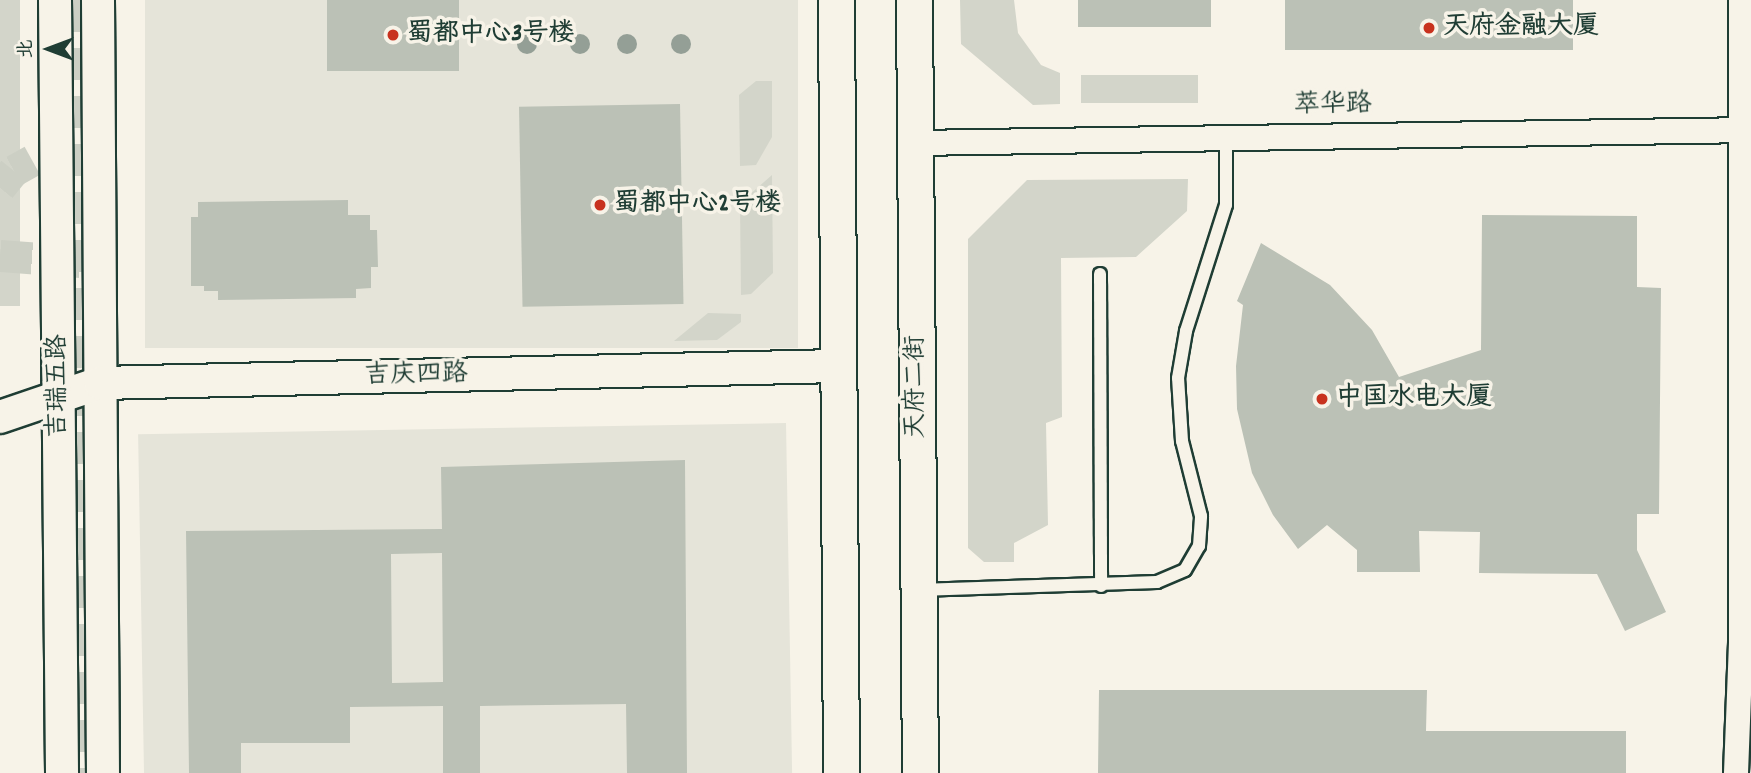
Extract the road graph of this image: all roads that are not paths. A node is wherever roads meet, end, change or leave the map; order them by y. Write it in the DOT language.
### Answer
graph roads {
  1 [pos="55,0"];
  2 [pos="97,0"];
  3 [pos="836,0"];
  4 [pos="914,0"];
  5 [pos="1741,0"];
  6 [pos="1747,130"];
  7 [pos="1226,137"];
  8 [pos="915,143"];
  9 [pos="1100,274"];
  10 [pos="838,366"];
  11 [pos="100,383"];
  12 [pos="59,398"];
  13 [pos="0,417"];
  14 [pos="1101,586"];
  15 [pos="919,590"];
  16 [pos="62,773"];
  17 [pos="103,773"];
  18 [pos="841,773"];
  19 [pos="920,773"];
  20 [pos="1736,773"];
  1 -- 12 [label="street, 吉瑞五路"];
  2 -- 11 [label="street, 吉瑞五路"];
  3 -- 10 [label="main road"];
  4 -- 8 [label="main road, 天府二街"];
  5 -- 6 [label="street"];
  6 -- 7 [label="street, 萃华路"];
  6 -- 20 [label="street"];
  7 -- 8 [label="street, 萃华路"];
  7 -- 14 [label="lane"];
  8 -- 15 [label="main road, 天府二街"];
  9 -- 14 [label="lane"];
  10 -- 11 [label="street, 吉庆四路"];
  10 -- 18 [label="main road"];
  11 -- 12 [label="street, 吉庆四路"];
  11 -- 17 [label="street, 吉瑞五路"];
  12 -- 13 [label="street, 吉庆四路"];
  12 -- 16 [label="street, 吉瑞五路"];
  14 -- 15 [label="lane"];
  15 -- 19 [label="main road, 天府二街"];
}
